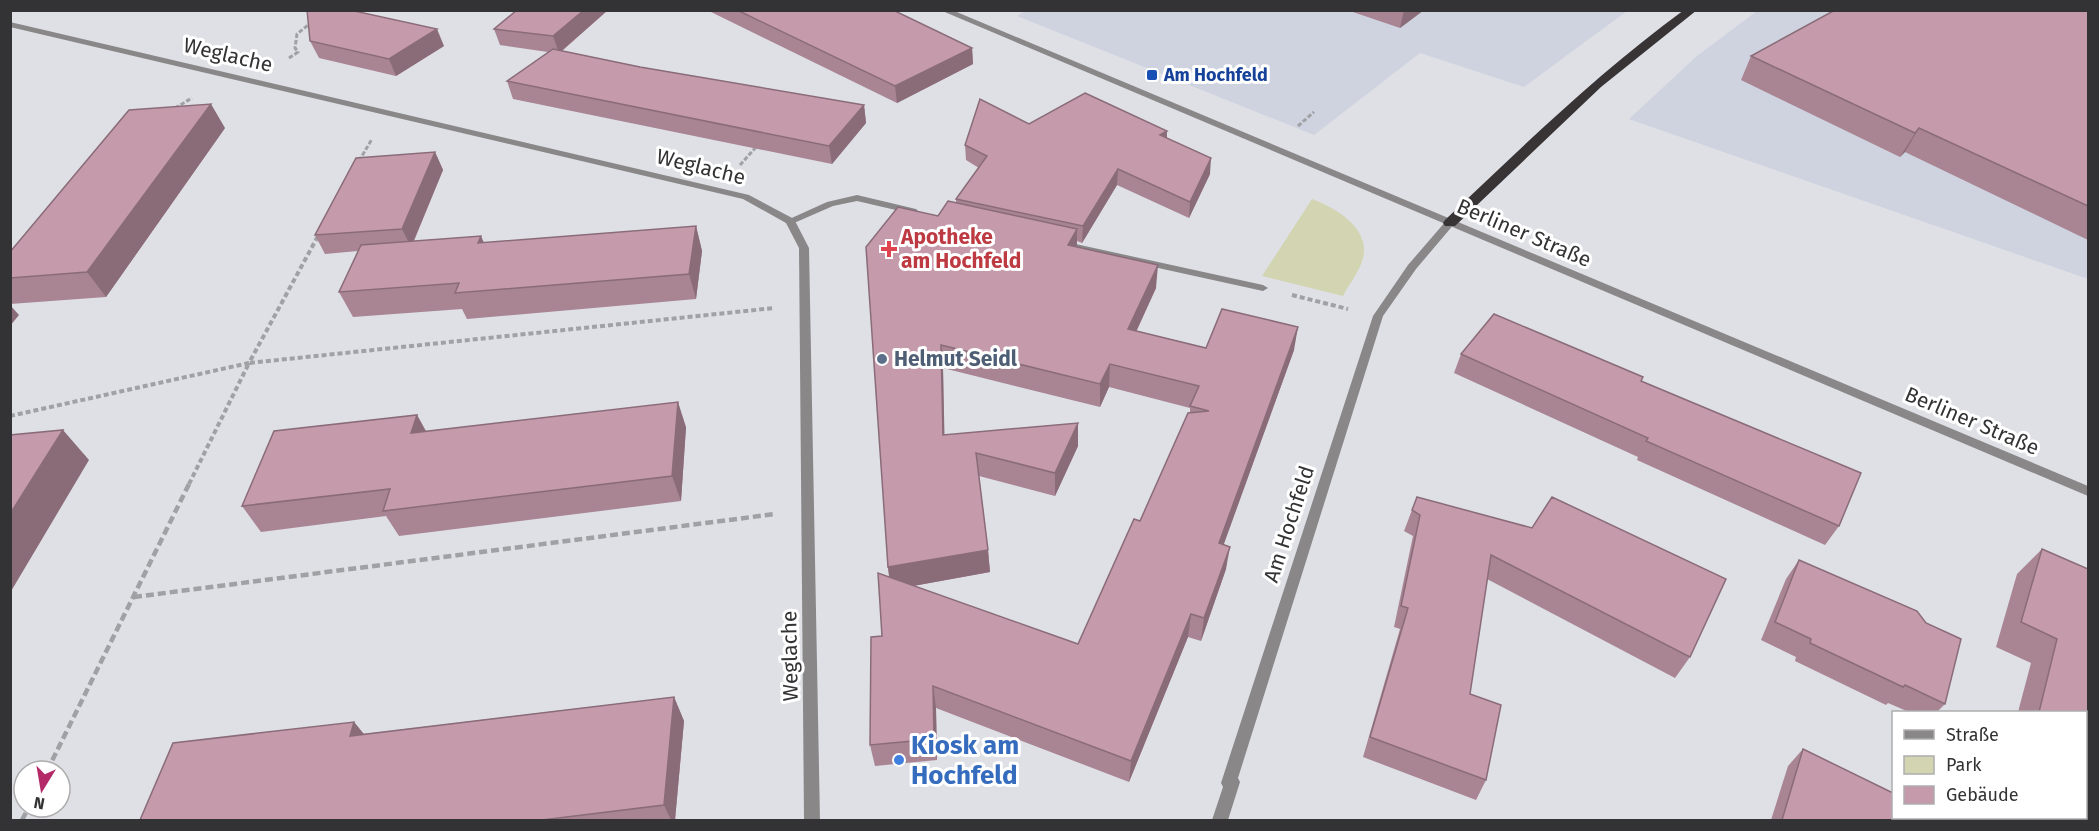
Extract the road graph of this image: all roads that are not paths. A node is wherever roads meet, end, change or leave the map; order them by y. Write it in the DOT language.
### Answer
graph roads {
  1 [pos="944,10"];
  2 [pos="1692,10"];
  3 [pos="10,24"];
  4 [pos="926,213"];
  5 [pos="790,221"];
  6 [pos="1450,223"];
  7 [pos="1054,242"];
  8 [pos="1263,288"];
  9 [pos="2088,491"];
  10 [pos="813,820"];
  11 [pos="1220,820"];
  1 -- 6 [label="street, Berliner Straße"];
  2 -- 6 [label="highway"];
  3 -- 5 [label="street, Weglache"];
  4 -- 5 [label="street"];
  5 -- 10 [label="street, Weglache"];
  6 -- 9 [label="street, Berliner Straße"];
  6 -- 11 [label="street, Am Hochfeld"];
  7 -- 8 [label="street"];
}
